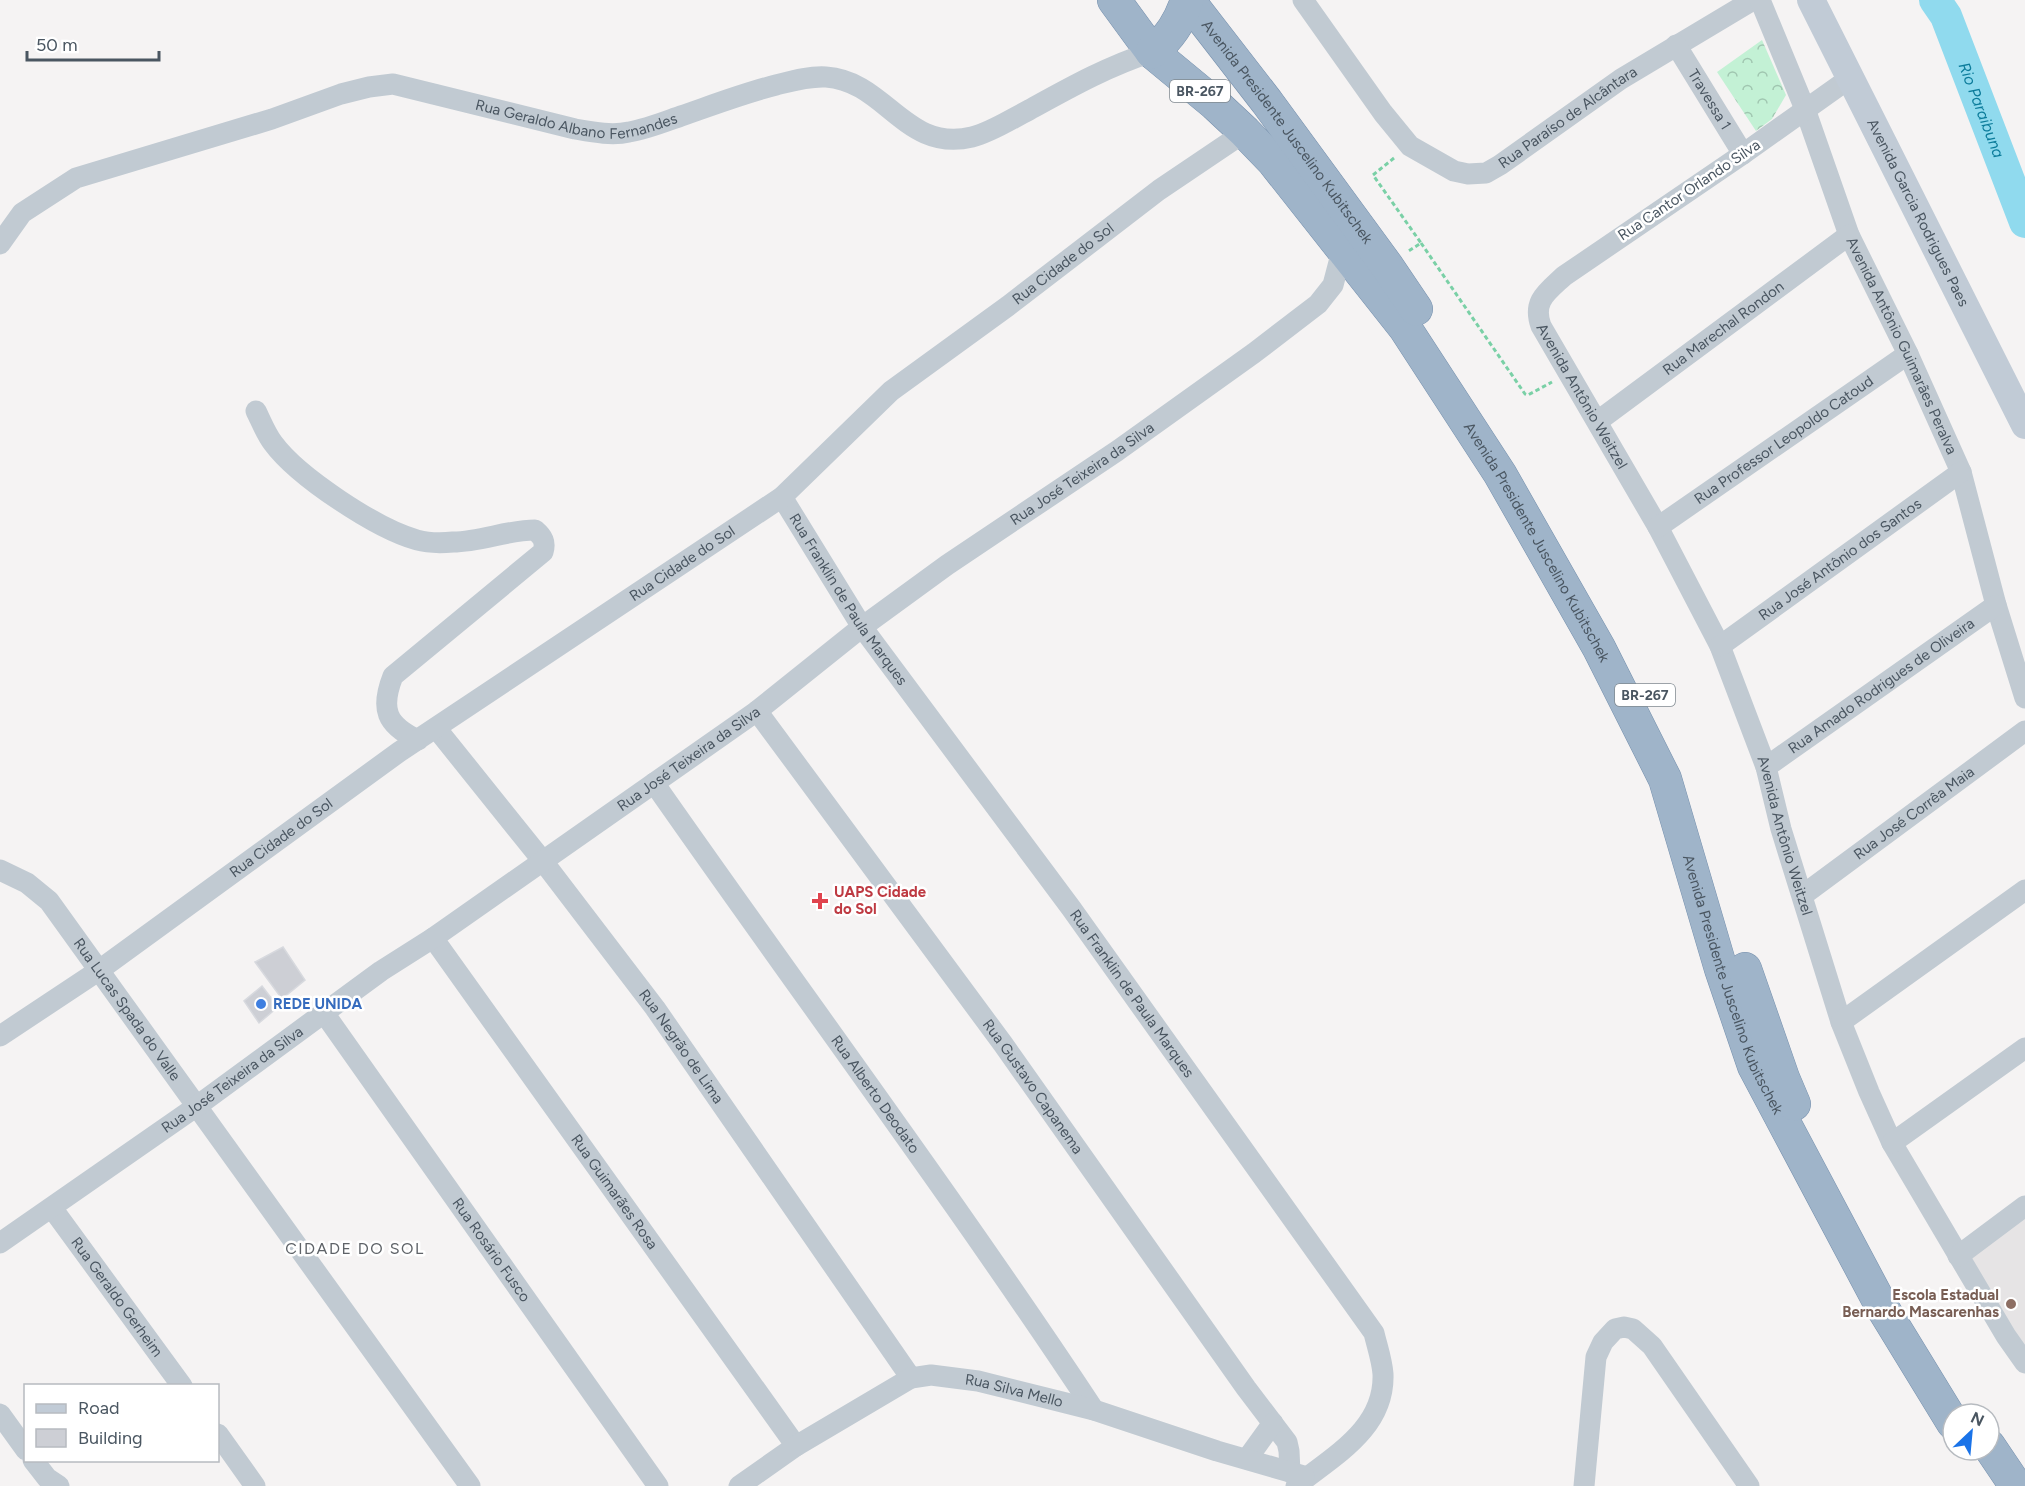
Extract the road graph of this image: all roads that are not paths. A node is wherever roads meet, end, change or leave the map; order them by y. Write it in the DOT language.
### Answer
graph roads {
  1 [pos="1114,0"];
  2 [pos="1187,0"];
  3 [pos="1304,0"];
  4 [pos="1753,0"];
  5 [pos="1760,0"];
  6 [pos="1811,0"];
  7 [pos="1214,34"];
  8 [pos="1676,45"];
  9 [pos="1152,52"];
  10 [pos="1850,78"];
  11 [pos="1804,109"];
  12 [pos="1245,132"];
  13 [pos="1743,154"];
  14 [pos="1849,235"];
  15 [pos="0,244"];
  16 [pos="1343,248"];
  17 [pos="1538,311"];
  18 [pos="1908,354"];
  19 [pos="256,411"];
  20 [pos="1598,421"];
  21 [pos="2025,425"];
  22 [pos="1961,472"];
  23 [pos="782,497"];
  24 [pos="1658,527"];
  25 [pos="1995,605"];
  26 [pos="862,627"];
  27 [pos="1720,646"];
  28 [pos="2025,698"];
  29 [pos="757,711"];
  30 [pos="2025,731"];
  31 [pos="427,734"];
  32 [pos="1766,767"];
  33 [pos="654,783"];
  34 [pos="542,860"];
  35 [pos="0,870"];
  36 [pos="2025,890"];
  37 [pos="1803,895"];
  38 [pos="433,938"];
  39 [pos="98,970"];
  40 [pos="324,1012"];
  41 [pos="1841,1022"];
  42 [pos="0,1036"];
  43 [pos="2025,1048"];
  44 [pos="197,1106"];
  45 [pos="1892,1143"];
  46 [pos="2025,1206"];
  47 [pos="52,1208"];
  48 [pos="0,1243"];
  49 [pos="1958,1256"];
  50 [pos="2025,1363"];
  51 [pos="911,1377"];
  52 [pos="181,1384"];
  53 [pos="1961,1402"];
  54 [pos="1941,1403"];
  55 [pos="1094,1410"];
  56 [pos="0,1413"];
  57 [pos="1273,1423"];
  58 [pos="219,1435"];
  59 [pos="796,1446"];
  60 [pos="24,1447"];
  61 [pos="1246,1459"];
  62 [pos="34,1462"];
  63 [pos="1977,1462"];
  64 [pos="2000,1462"];
  65 [pos="1298,1478"];
  66 [pos="59,1486"];
  67 [pos="255,1486"];
  68 [pos="470,1486"];
  69 [pos="658,1486"];
  70 [pos="739,1486"];
  71 [pos="1584,1486"];
  72 [pos="1749,1486"];
  73 [pos="1991,1486"];
  74 [pos="2016,1486"];
  1 -- 9 [label="highway, Avenida Presidente Juscelino Kubitschek / BR-267"];
  2 -- 7 [label="highway, Avenida Presidente Juscelino Kubitschek / BR-267"];
  2 -- 9 [label="highway"];
  3 -- 8 [label="street, Rua Paraíso de Alcântara"];
  4 -- 8 [label="street, Rua Paraíso de Alcântara"];
  5 -- 11 [label="street, Avenida Antônio Guimarães Peralva"];
  6 -- 10 [label="main road, Avenida Garcia Rodrigues Paes"];
  7 -- 12 [label="highway"];
  7 -- 53 [label="highway, Avenida Presidente Juscelino Kubitschek / BR-267"];
  8 -- 13 [label="street, Travessa 1"];
  9 -- 12 [label="highway, Avenida Presidente Juscelino Kubitschek / BR-267"];
  9 -- 15 [label="street, Rua Geraldo Albano Fernandes"];
  10 -- 11 [label="street, Rua Cantor Orlando Silva"];
  10 -- 21 [label="main road, Avenida Garcia Rodrigues Paes"];
  11 -- 13 [label="street, Rua Cantor Orlando Silva"];
  11 -- 14 [label="street, Avenida Antônio Guimarães Peralva"];
  12 -- 16 [label="highway, Avenida Presidente Juscelino Kubitschek / BR-267"];
  12 -- 23 [label="street, Rua Cidade do Sol"];
  13 -- 17 [label="street, Rua Cantor Orlando Silva"];
  14 -- 18 [label="street, Avenida Antônio Guimarães Peralva"];
  14 -- 20 [label="street, Rua Marechal Rondon"];
  16 -- 26 [label="street, Rua José Teixeira da Silva"];
  16 -- 54 [label="highway, Avenida Presidente Juscelino Kubitschek / BR-267"];
  17 -- 20 [label="street, Avenida Antônio Weitzel"];
  18 -- 22 [label="street, Avenida Antônio Guimarães Peralva"];
  18 -- 24 [label="street, Rua Professor Leopoldo Catoud"];
  19 -- 31 [label="street, Rua Negrão de Lima"];
  20 -- 24 [label="street, Avenida Antônio Weitzel"];
  22 -- 25 [label="street, Avenida Antônio Guimarães Peralva"];
  22 -- 27 [label="street, Rua José Antônio dos Santos"];
  23 -- 26 [label="street, Rua Franklin de Paula Marques"];
  23 -- 31 [label="street, Rua Cidade do Sol"];
  24 -- 27 [label="street, Avenida Antônio Weitzel"];
  25 -- 28 [label="street, Avenida Antônio Guimarães Peralva"];
  25 -- 32 [label="street, Rua Amado Rodrigues de Oliveira"];
  26 -- 29 [label="street, Rua José Teixeira da Silva"];
  26 -- 65 [label="street, Rua Franklin de Paula Marques"];
  27 -- 32 [label="street, Avenida Antônio Weitzel"];
  29 -- 33 [label="street, Rua José Teixeira da Silva"];
  29 -- 57 [label="street, Rua Gustavo Capanema"];
  30 -- 37 [label="street, Rua José Corrêa Maia"];
  31 -- 34 [label="street, Rua Negrão de Lima"];
  31 -- 39 [label="street, Rua Cidade do Sol"];
  32 -- 37 [label="street, Avenida Antônio Weitzel"];
  33 -- 34 [label="street, Rua José Teixeira da Silva"];
  33 -- 55 [label="street, Rua Alberto Deodato"];
  34 -- 38 [label="street, Rua José Teixeira da Silva"];
  34 -- 51 [label="street, Rua Negrão de Lima"];
  35 -- 39 [label="street, Rua Lucas Spada do Valle"];
  36 -- 41 [label="street"];
  37 -- 41 [label="street, Avenida Antônio Weitzel"];
  38 -- 40 [label="street, Rua José Teixeira da Silva"];
  38 -- 59 [label="street, Rua Guimarães Rosa"];
  39 -- 42 [label="street"];
  39 -- 44 [label="street, Rua Lucas Spada do Valle"];
  40 -- 44 [label="street, Rua José Teixeira da Silva"];
  40 -- 69 [label="street, Rua Rosário Fusco"];
  41 -- 45 [label="street, Avenida Antônio Weitzel"];
  43 -- 45 [label="street"];
  44 -- 47 [label="street, Rua José Teixeira da Silva"];
  44 -- 68 [label="street, Rua Lucas Spada do Valle"];
  45 -- 49 [label="street, Avenida Antônio Weitzel"];
  46 -- 49 [label="street"];
  47 -- 48 [label="street, Rua José Teixeira da Silva"];
  47 -- 52 [label="street, Rua Geraldo Gerheim"];
  49 -- 50 [label="street, Avenida Antônio Weitzel"];
  51 -- 55 [label="street, Rua Silva Mello"];
  51 -- 59 [label="street"];
  55 -- 61 [label="street, Rua Silva Mello"];
  56 -- 60 [label="street"];
  57 -- 61 [label="street"];
  57 -- 65 [label="street, Rua Gustavo Capanema"];
  58 -- 67 [label="street"];
  59 -- 70 [label="street"];
  61 -- 65 [label="street, Rua Silva Mello"];
  62 -- 66 [label="street"];
  63 -- 73 [label="highway"];
  64 -- 74 [label="highway"];
  71 -- 72 [label="street"];
}
